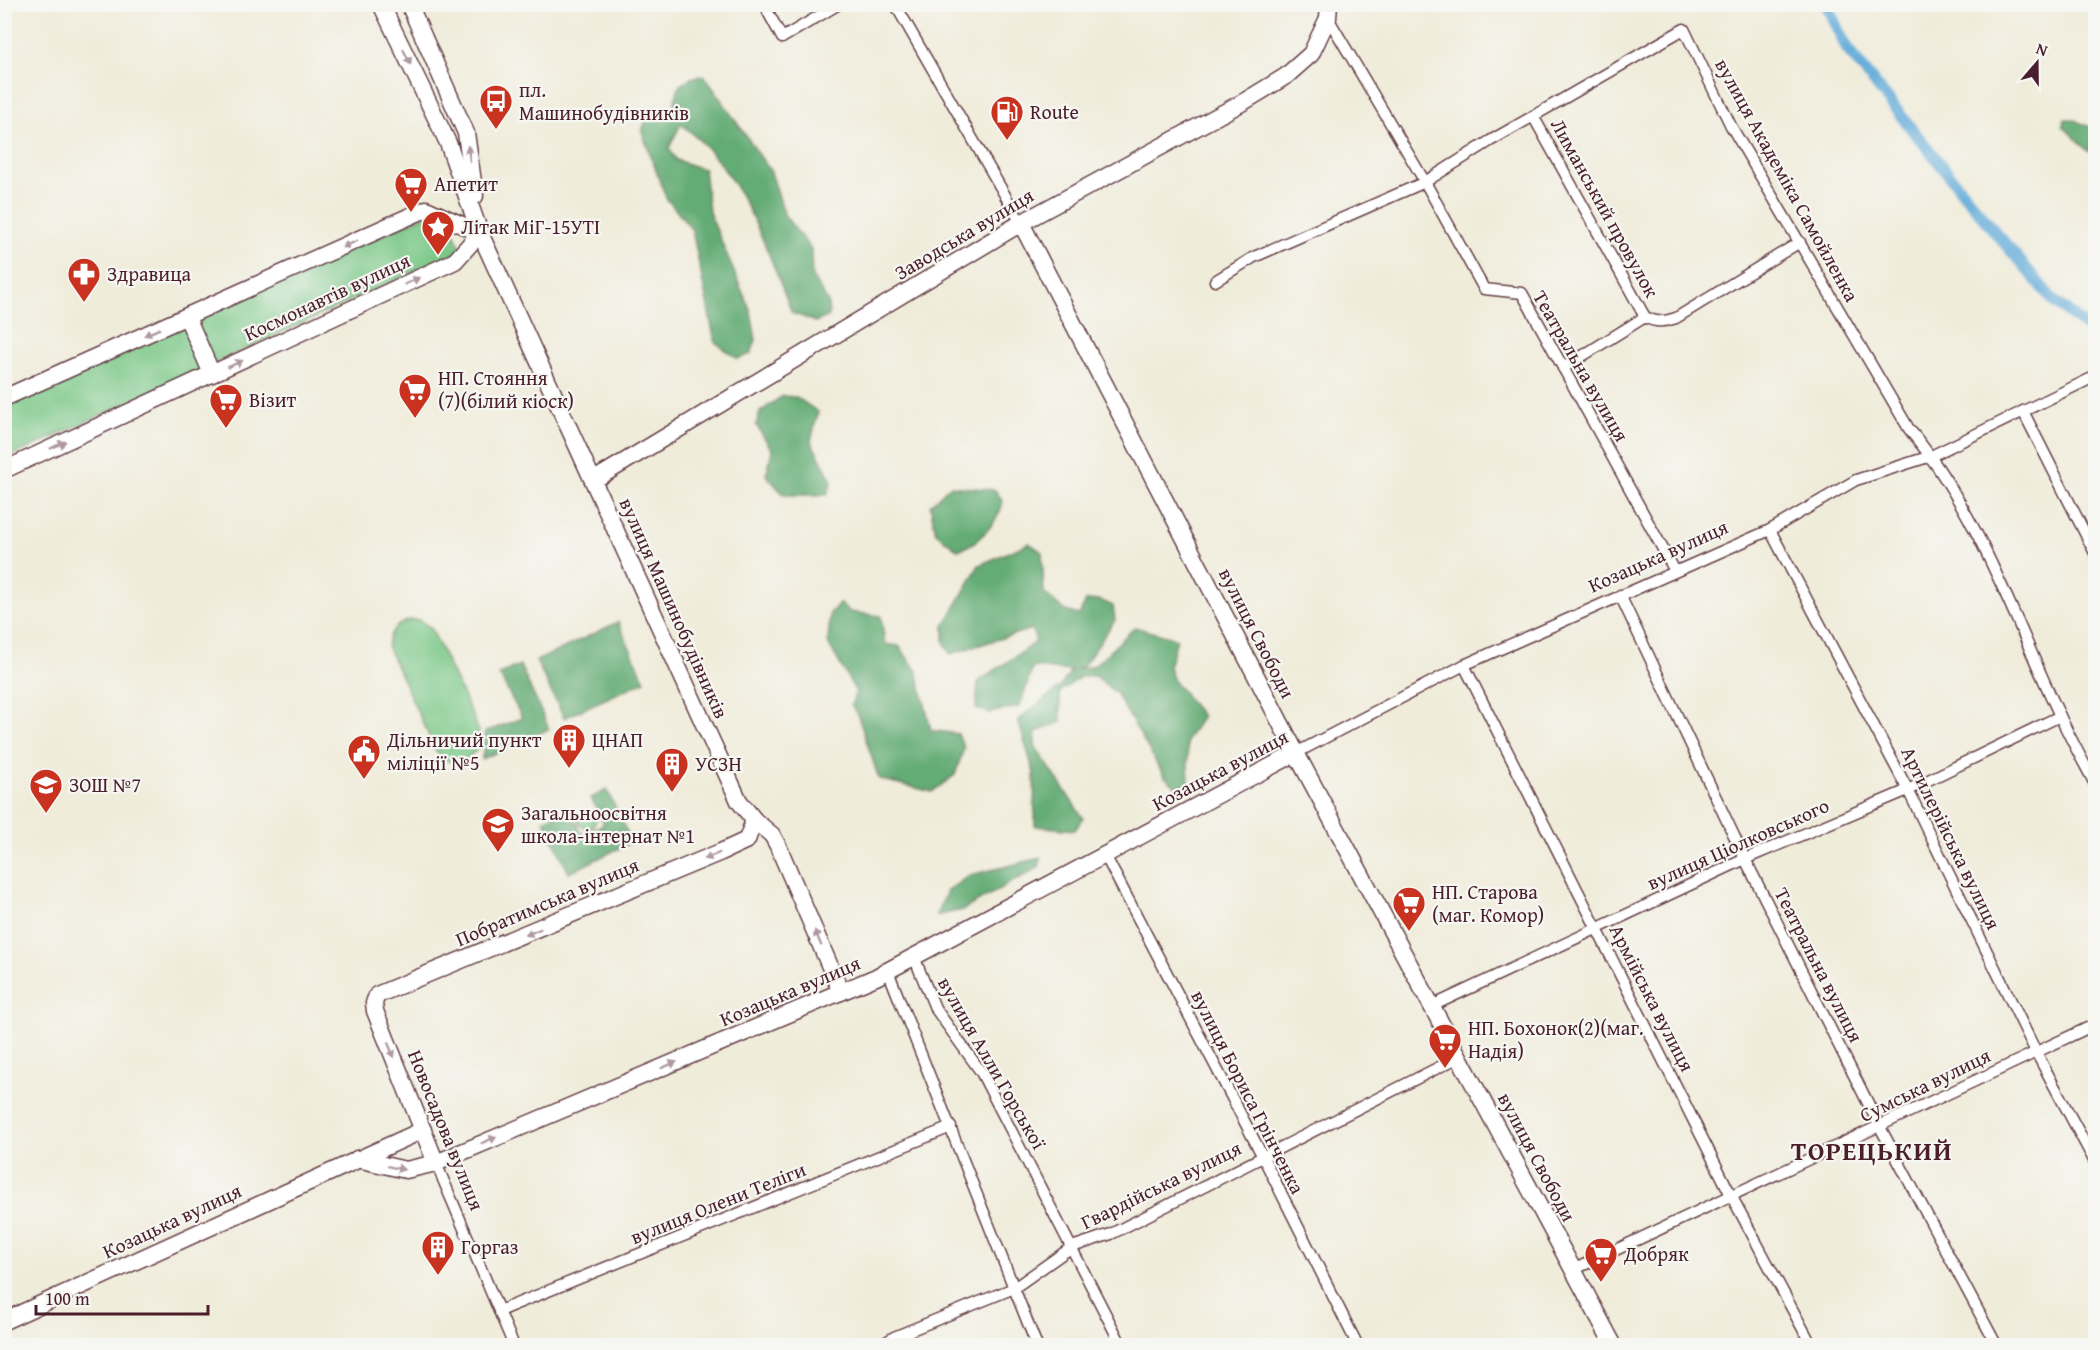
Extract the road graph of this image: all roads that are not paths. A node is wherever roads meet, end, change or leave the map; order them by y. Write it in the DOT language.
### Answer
graph roads {
  1 [pos="381,4"];
  2 [pos="409,4"];
  3 [pos="840,4"];
  4 [pos="895,4"];
  5 [pos="1328,11"];
  6 [pos="768,12"];
  7 [pos="1533,116"];
  8 [pos="1425,182"];
  9 [pos="1021,223"];
  10 [pos="480,233"];
  11 [pos="1800,242"];
  12 [pos="1215,281"];
  13 [pos="187,316"];
  14 [pos="1645,317"];
  15 [pos="1563,368"];
  16 [pos="212,374"];
  17 [pos="2096,376"];
  18 [pos="4,398"];
  19 [pos="2023,411"];
  20 [pos="1931,456"];
  21 [pos="4,470"];
  22 [pos="594,480"];
  23 [pos="1770,530"];
  24 [pos="2096,555"];
  25 [pos="1675,571"];
  26 [pos="1620,595"];
  27 [pos="1464,666"];
  28 [pos="2060,716"];
  29 [pos="1296,753"];
  30 [pos="2096,786"];
  31 [pos="1908,789"];
  32 [pos="754,820"];
  33 [pos="1105,855"];
  34 [pos="1745,859"];
  35 [pos="1597,928"];
  36 [pos="914,957"];
  37 [pos="888,971"];
  38 [pos="841,992"];
  39 [pos="377,995"];
  40 [pos="1432,1006"];
  41 [pos="2096,1024"];
  42 [pos="2036,1052"];
  43 [pos="1459,1058"];
  44 [pos="951,1127"];
  45 [pos="1880,1127"];
  46 [pos="423,1130"];
  47 [pos="1263,1157"];
  48 [pos="357,1159"];
  49 [pos="436,1163"];
  50 [pos="2096,1164"];
  51 [pos="1732,1197"];
  52 [pos="1072,1247"];
  53 [pos="1574,1270"];
  54 [pos="1014,1288"];
  55 [pos="499,1311"];
  56 [pos="4,1321"];
  57 [pos="514,1346"];
  58 [pos="880,1346"];
  59 [pos="1036,1346"];
  60 [pos="1122,1346"];
  61 [pos="1358,1346"];
  62 [pos="1614,1346"];
  63 [pos="1812,1346"];
  64 [pos="1997,1346"];
  1 -- 10 [label="street, вулиця Машинобудівників, one-way"];
  10 -- 2 [label="street, вулиця Машинобудівників, one-way"];
  3 -- 6 [label="street"];
  4 -- 9 [label="street, вулиця Свободи"];
  5 -- 8 [label="street, Театральна вулиця"];
  5 -- 9 [label="street, Заводська вулиця"];
  7 -- 8 [label="street, вулиця Академіка Самойленка"];
  7 -- 11 [label="street, вулиця Академіка Самойленка"];
  7 -- 14 [label="street, Лиманський провулок"];
  8 -- 12 [label="street, вулиця Академіка Самойленка"];
  8 -- 15 [label="street, Театральна вулиця"];
  9 -- 22 [label="street, Заводська вулиця"];
  9 -- 29 [label="street, вулиця Свободи"];
  10 -- 13 [label="street, Космонавтів вулиця, one-way"];
  16 -- 10 [label="street, Космонавтів вулиця, one-way"];
  10 -- 22 [label="street, вулиця Машинобудівників"];
  11 -- 14 [label="street"];
  11 -- 20 [label="street, вулиця Академіка Самойленка"];
  13 -- 16 [label="street"];
  13 -- 18 [label="street, Космонавтів вулиця, one-way"];
  14 -- 15 [label="street"];
  15 -- 25 [label="street, Театральна вулиця"];
  21 -- 16 [label="street, Космонавтів вулиця, one-way"];
  17 -- 19 [label="street, Козацька вулиця"];
  19 -- 20 [label="street, Козацька вулиця"];
  19 -- 24 [label="street"];
  20 -- 23 [label="street, Козацька вулиця"];
  20 -- 28 [label="street, вулиця Академіка Самойленка"];
  22 -- 32 [label="street, вулиця Машинобудівників"];
  23 -- 25 [label="street, Козацька вулиця"];
  23 -- 31 [label="street, Артилерійська вулиця"];
  25 -- 26 [label="street, Козацька вулиця"];
  26 -- 27 [label="street, Козацька вулиця"];
  26 -- 34 [label="street, Театральна вулиця"];
  27 -- 29 [label="street, Козацька вулиця"];
  27 -- 35 [label="street, Армійська вулиця"];
  28 -- 30 [label="street, вулиця Академіка Самойленка"];
  28 -- 31 [label="street, вулиця Ціолковського"];
  29 -- 33 [label="street, Козацька вулиця"];
  29 -- 40 [label="street, вулиця Свободи"];
  31 -- 34 [label="street, вулиця Ціолковського"];
  31 -- 42 [label="street, Артилерійська вулиця"];
  38 -- 32 [label="street, вулиця Машинобудівників, one-way"];
  32 -- 39 [label="street, Побратимська вулиця, one-way"];
  33 -- 36 [label="street, Козацька вулиця"];
  33 -- 47 [label="street, вулиця Бориса Грінченка"];
  34 -- 35 [label="street, вулиця Ціолковського"];
  34 -- 45 [label="street, Театральна вулиця"];
  35 -- 40 [label="street, вулиця Ціолковського"];
  35 -- 51 [label="street, Армійська вулиця"];
  36 -- 37 [label="street, Козацька вулиця"];
  36 -- 52 [label="street, вулиця Алли Горської"];
  37 -- 38 [label="street, Козацька вулиця"];
  37 -- 44 [label="street"];
  49 -- 38 [label="street, Козацька вулиця, one-way"];
  39 -- 46 [label="street, Новосадова вулиця, one-way"];
  40 -- 43 [label="street, вулиця Свободи"];
  41 -- 42 [label="street, Сумська вулиця"];
  42 -- 45 [label="street, Сумська вулиця"];
  42 -- 50 [label="street, Артилерійська вулиця"];
  43 -- 47 [label="street, Гвардійська вулиця"];
  43 -- 53 [label="street, вулиця Свободи"];
  44 -- 54 [label="street"];
  44 -- 55 [label="street, вулиця Олени Теліги"];
  45 -- 51 [label="street, Сумська вулиця"];
  45 -- 64 [label="street, Театральна вулиця"];
  46 -- 48 [label="street, Козацька вулиця"];
  46 -- 49 [label="street, Новосадова вулиця"];
  47 -- 52 [label="street, Гвардійська вулиця"];
  47 -- 61 [label="street, вулиця Бориса Грінченка"];
  48 -- 49 [label="street, Козацька вулиця, one-way"];
  48 -- 56 [label="street, Козацька вулиця"];
  49 -- 55 [label="street, Новосадова вулиця"];
  51 -- 53 [label="street, Сумська вулиця"];
  51 -- 63 [label="street, Армійська вулиця"];
  52 -- 54 [label="street, Гвардійська вулиця"];
  52 -- 60 [label="street, вулиця Алли Горської"];
  53 -- 62 [label="street, вулиця Свободи"];
  54 -- 58 [label="street, Гвардійська вулиця"];
  54 -- 59 [label="street"];
  55 -- 57 [label="street, Новосадова вулиця"];
}
